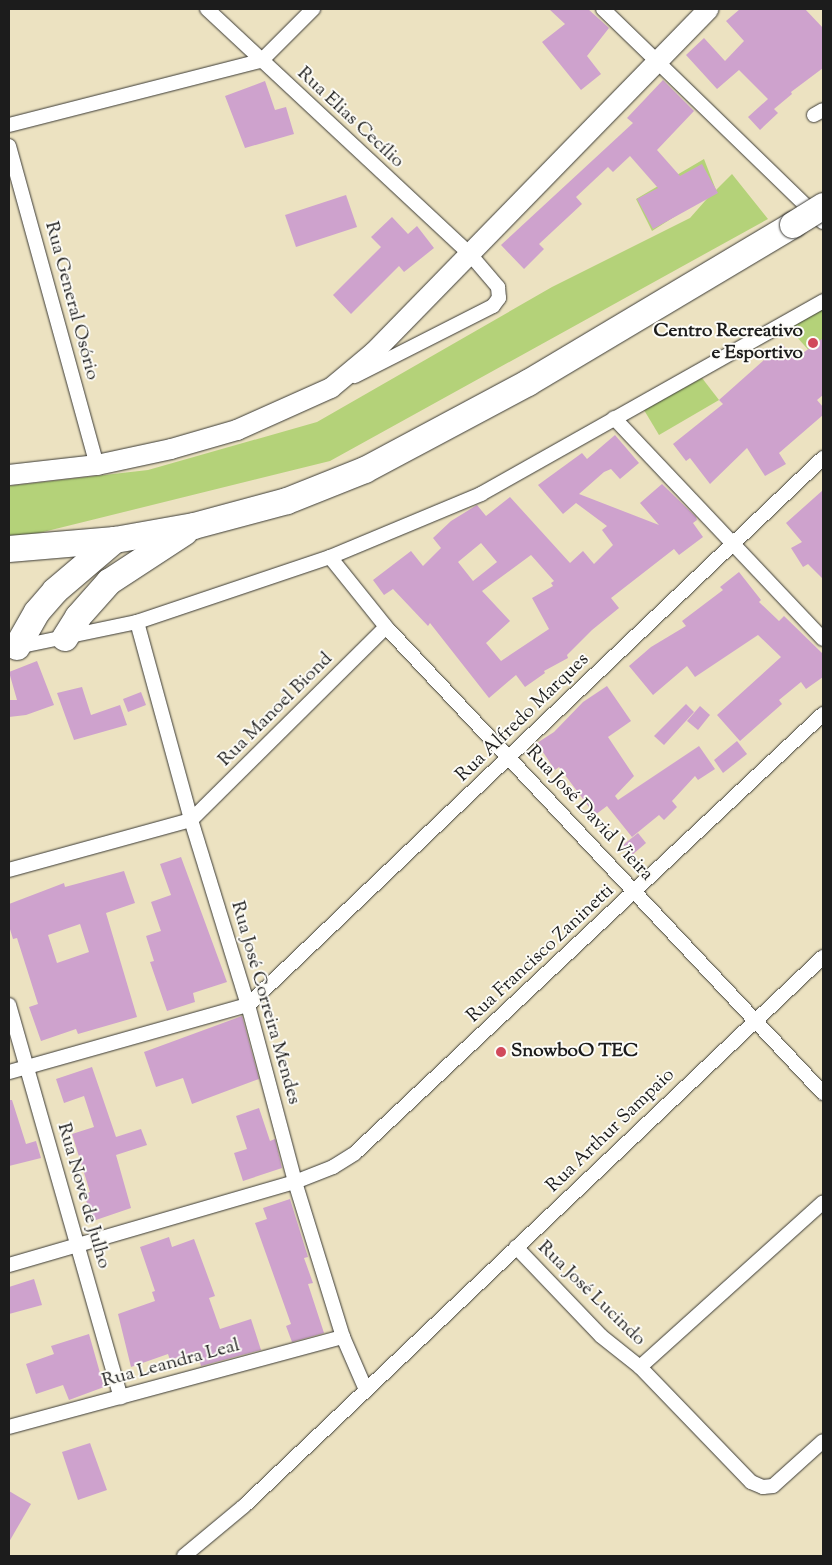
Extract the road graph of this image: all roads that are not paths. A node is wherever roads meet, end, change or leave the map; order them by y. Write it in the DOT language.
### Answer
graph roads {
  1 [pos="207,9"];
  2 [pos="313,9"];
  3 [pos="603,9"];
  4 [pos="709,9"];
  5 [pos="261,61"];
  6 [pos="657,62"];
  7 [pos="9,125"];
  8 [pos="9,146"];
  9 [pos="813,216"];
  10 [pos="469,254"];
  11 [pos="823,301"];
  12 [pos="331,388"];
  13 [pos="614,418"];
  14 [pos="823,458"];
  15 [pos="97,465"];
  16 [pos="9,475"];
  17 [pos="194,526"];
  18 [pos="115,540"];
  19 [pos="733,544"];
  20 [pos="9,550"];
  21 [pos="330,557"];
  22 [pos="137,622"];
  23 [pos="386,626"];
  24 [pos="65,638"];
  25 [pos="823,639"];
  26 [pos="13,648"];
  27 [pos="823,714"];
  28 [pos="509,756"];
  29 [pos="191,820"];
  30 [pos="9,870"];
  31 [pos="635,891"];
  32 [pos="823,957"];
  33 [pos="9,1005"];
  34 [pos="248,1005"];
  35 [pos="755,1019"];
  36 [pos="27,1066"];
  37 [pos="9,1072"];
  38 [pos="823,1093"];
  39 [pos="295,1182"];
  40 [pos="823,1202"];
  41 [pos="516,1247"];
  42 [pos="77,1248"];
  43 [pos="9,1266"];
  44 [pos="343,1337"];
  45 [pos="640,1367"];
  46 [pos="366,1390"];
  47 [pos="121,1396"];
  48 [pos="9,1427"];
  49 [pos="823,1441"];
  50 [pos="184,1556"];
  1 -- 5 [label="street, Rua Elias Cecílio"];
  2 -- 5 [label="street"];
  3 -- 6 [label="street"];
  4 -- 6 [label="street"];
  5 -- 7 [label="street"];
  5 -- 10 [label="street, Rua Elias Cecílio"];
  6 -- 9 [label="street"];
  6 -- 10 [label="street"];
  8 -- 15 [label="street, Rua General Osório"];
  9 -- 17 [label="highway"];
  10 -- 12 [label="street"];
  10 -- 12 [label="street, Rua Elias Cecílio"];
  11 -- 13 [label="street"];
  12 -- 15 [label="street"];
  13 -- 19 [label="street"];
  13 -- 21 [label="street"];
  14 -- 19 [label="street, Rua Alfredo Marques"];
  15 -- 16 [label="street"];
  17 -- 18 [label="highway"];
  17 -- 24 [label="highway"];
  18 -- 20 [label="highway"];
  18 -- 26 [label="highway"];
  19 -- 25 [label="street"];
  19 -- 28 [label="street, Rua Alfredo Marques"];
  21 -- 22 [label="street"];
  21 -- 23 [label="street, Rua José David Vieira"];
  22 -- 24 [label="street"];
  22 -- 29 [label="street, Rua José Correira Mendes"];
  23 -- 28 [label="street, Rua José David Vieira"];
  23 -- 29 [label="street, Rua Manoel Biond"];
  24 -- 26 [label="street"];
  27 -- 31 [label="street, Rua Francisco Zaninetti"];
  28 -- 31 [label="street, Rua José David Vieira"];
  28 -- 34 [label="street, Rua Alfredo Marques"];
  29 -- 30 [label="street"];
  29 -- 34 [label="street, Rua José Correira Mendes"];
  31 -- 35 [label="street, Rua José David Vieira"];
  31 -- 39 [label="street, Rua Francisco Zaninetti"];
  32 -- 35 [label="street, Rua Arthur Sampaio"];
  33 -- 36 [label="street, Rua Nove de Julho"];
  34 -- 36 [label="street"];
  34 -- 39 [label="street, Rua José Correira Mendes"];
  35 -- 38 [label="street, Rua José David Vieira"];
  35 -- 41 [label="street, Rua Arthur Sampaio"];
  36 -- 37 [label="street"];
  36 -- 42 [label="street, Rua Nove de Julho"];
  39 -- 42 [label="street, Rua Francisco Zaninetti"];
  39 -- 44 [label="street, Rua José Correira Mendes"];
  40 -- 45 [label="street"];
  41 -- 45 [label="street, Rua José Lucindo"];
  41 -- 46 [label="street, Rua Arthur Sampaio"];
  42 -- 43 [label="street, Rua Francisco Zaninetti"];
  42 -- 47 [label="street, Rua Nove de Julho"];
  44 -- 46 [label="street, Rua José Correira Mendes"];
  44 -- 47 [label="street, Rua Leandra Leal"];
  45 -- 49 [label="street, Rua José Lucindo"];
  46 -- 50 [label="street, Rua Arthur Sampaio"];
  47 -- 48 [label="street, Rua Leandra Leal"];
}
